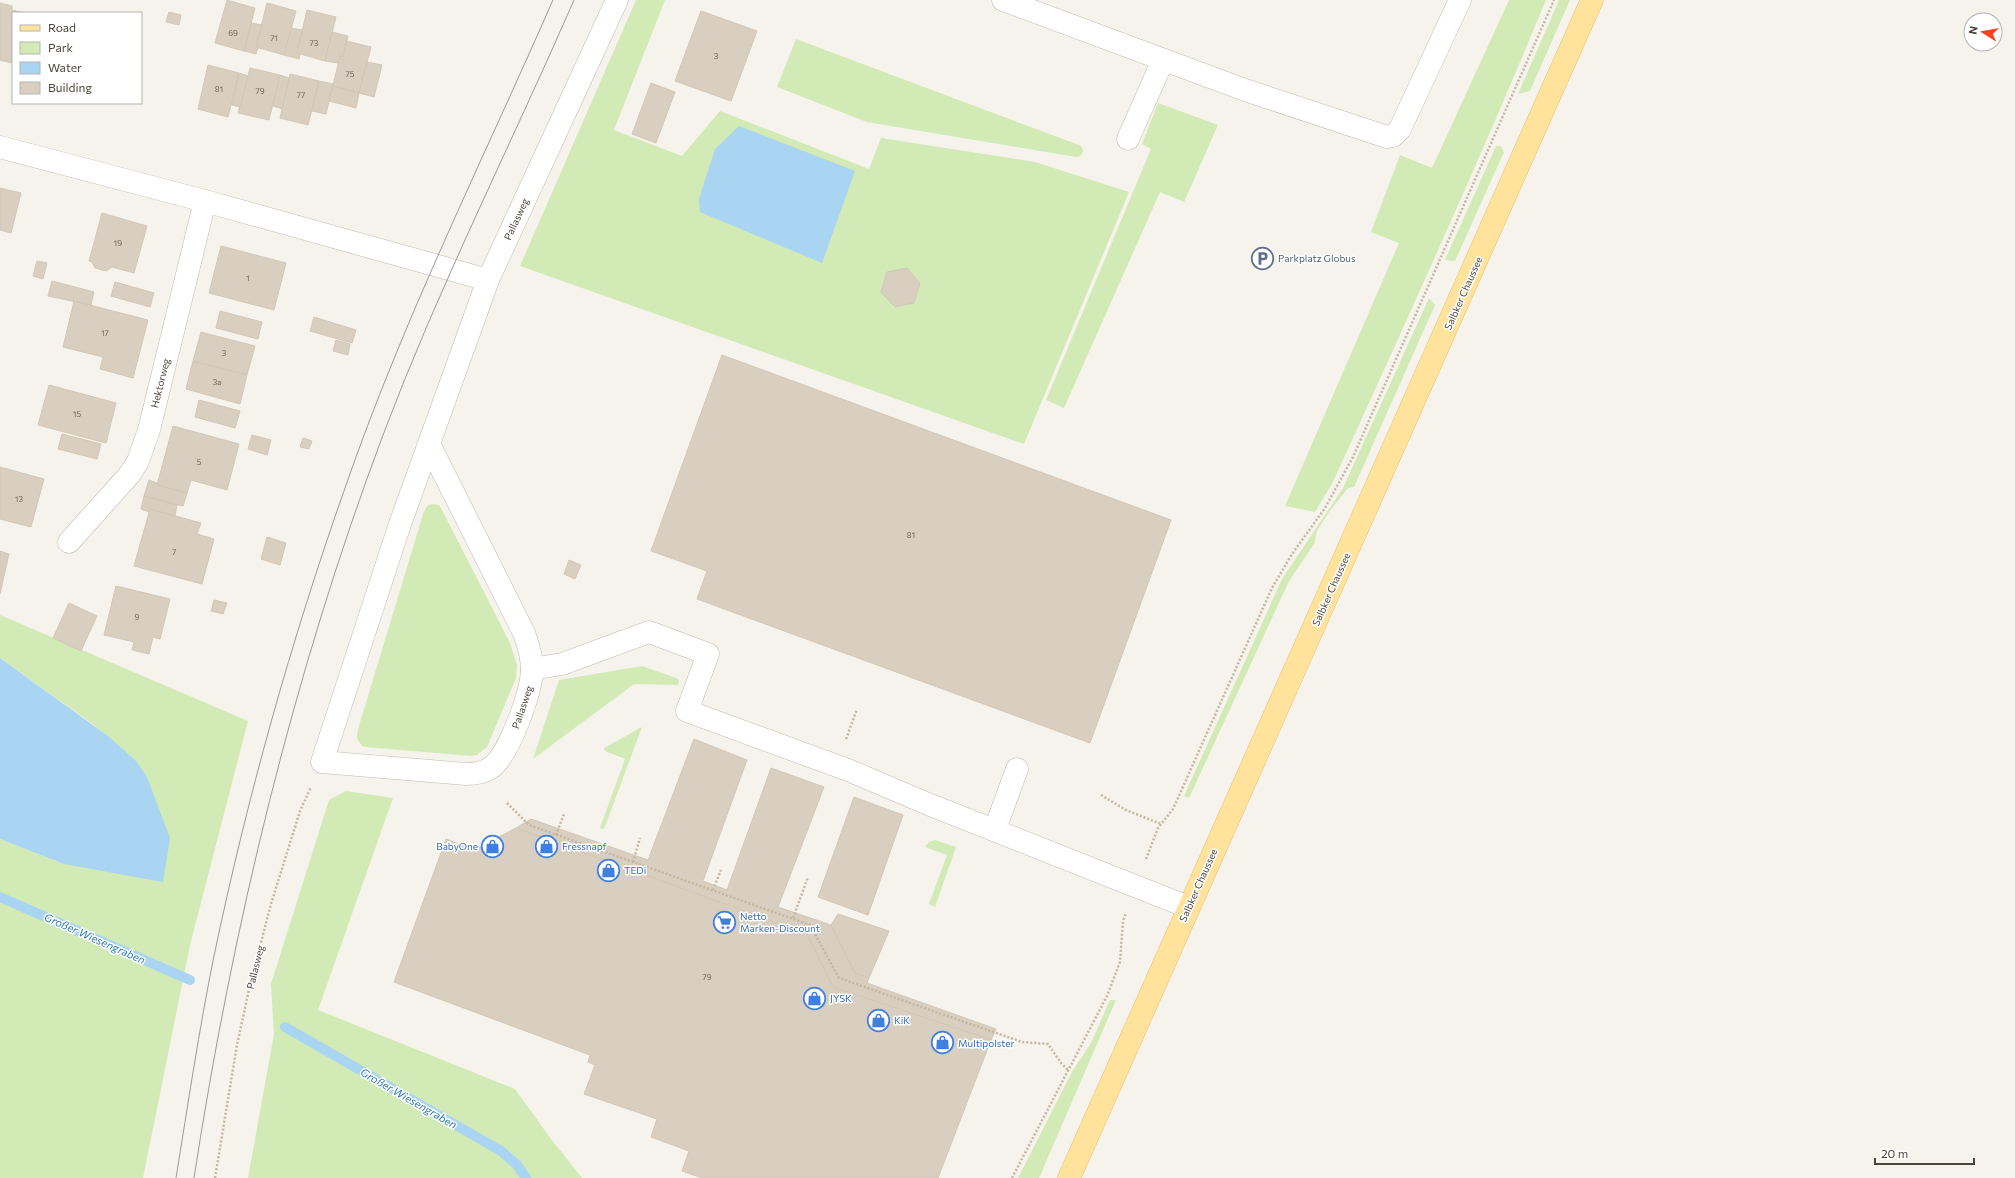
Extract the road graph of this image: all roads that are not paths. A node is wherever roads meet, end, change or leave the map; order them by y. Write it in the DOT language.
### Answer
graph roads {
  1 [pos="617,0"];
  2 [pos="1003,0"];
  3 [pos="1460,0"];
  4 [pos="1592,0"];
  5 [pos="1163,60"];
  6 [pos="1128,139"];
  7 [pos="0,147"];
  8 [pos="205,201"];
  9 [pos="488,280"];
  10 [pos="429,444"];
  11 [pos="69,542"];
  12 [pos="532,669"];
  13 [pos="1017,769"];
  14 [pos="995,829"];
  15 [pos="1188,907"];
  16 [pos="1069,1178"];
  1 -- 9 [label="street, Pallasweg"];
  2 -- 5 [label="street"];
  3 -- 5 [label="street"];
  4 -- 15 [label="main road, Salbker Chaussee"];
  5 -- 6 [label="street"];
  7 -- 8 [label="street"];
  8 -- 9 [label="street"];
  8 -- 11 [label="street, Hektorweg"];
  9 -- 10 [label="street, Pallasweg"];
  10 -- 12 [label="street, Pallasweg"];
  10 -- 12 [label="street, Pallasweg"];
  12 -- 14 [label="street"];
  13 -- 14 [label="street"];
  14 -- 15 [label="street"];
  15 -- 16 [label="main road, Salbker Chaussee"];
}
